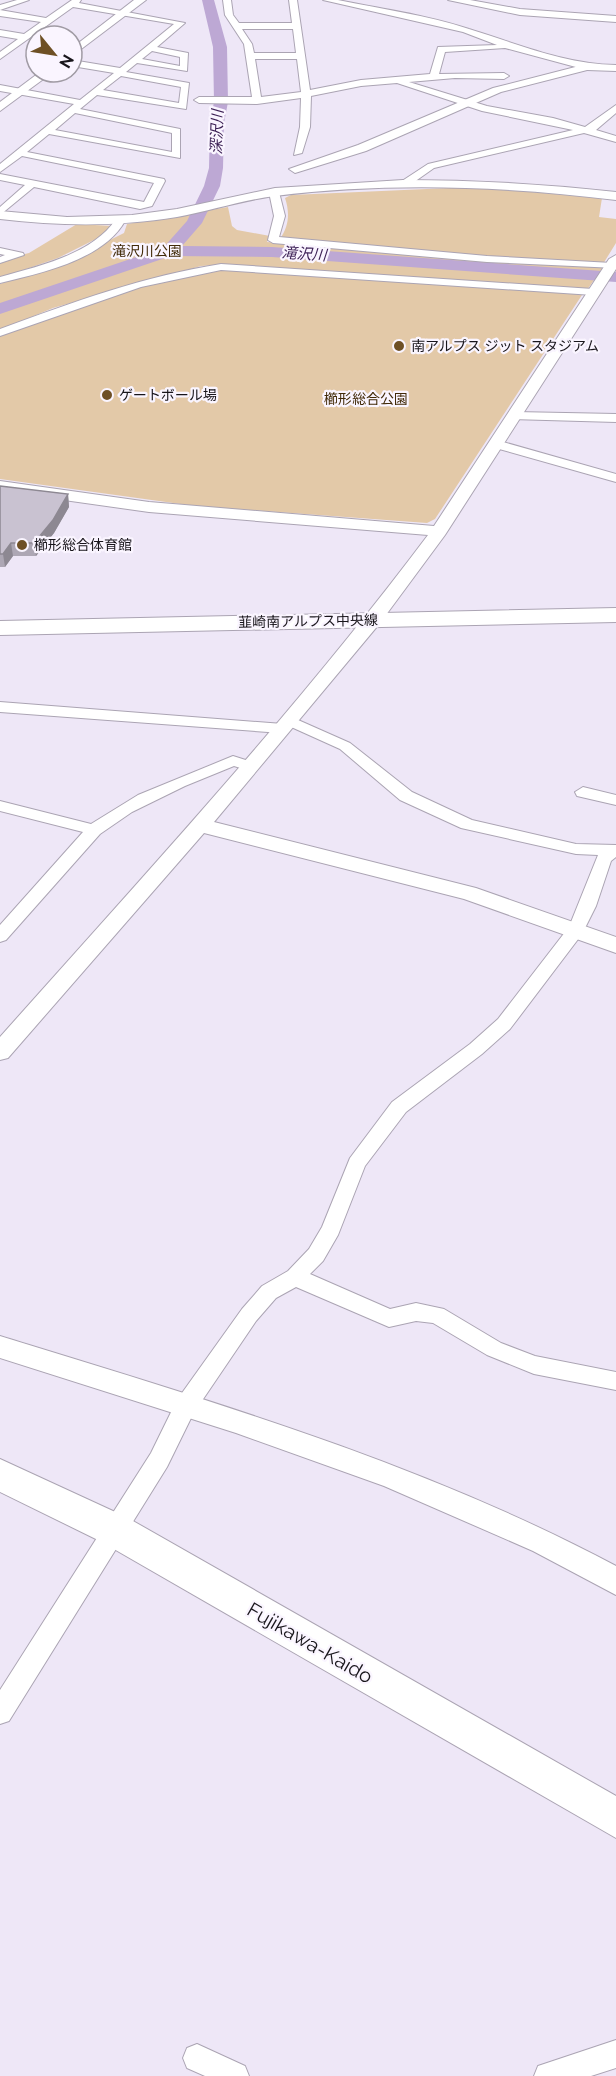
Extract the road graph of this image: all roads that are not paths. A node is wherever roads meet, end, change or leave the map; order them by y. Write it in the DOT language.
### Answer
graph roads {
  1 [pos="25,0"];
  2 [pos="141,0"];
  3 [pos="227,0"];
  4 [pos="293,0"];
  5 [pos="327,0"];
  6 [pos="378,0"];
  7 [pos="453,0"];
  8 [pos="74,2"];
  9 [pos="0,11"];
  10 [pos="125,13"];
  11 [pos="391,14"];
  12 [pos="616,19"];
  13 [pos="47,21"];
  14 [pos="43,24"];
  15 [pos="238,26"];
  16 [pos="297,26"];
  17 [pos="0,33"];
  18 [pos="24,37"];
  19 [pos="24,38"];
  20 [pos="84,44"];
  21 [pos="150,48"];
  22 [pos="0,55"];
  23 [pos="300,56"];
  24 [pos="250,57"];
  25 [pos="510,59"];
  26 [pos="135,60"];
  27 [pos="84,65"];
  28 [pos="587,67"];
  29 [pos="616,68"];
  30 [pos="120,72"];
  31 [pos="434,76"];
  32 [pos="394,80"];
  33 [pos="31,84"];
  34 [pos="0,88"];
  35 [pos="497,90"];
  36 [pos="21,92"];
  37 [pos="96,92"];
  38 [pos="306,95"];
  39 [pos="199,100"];
  40 [pos="257,101"];
  41 [pos="82,103"];
  42 [pos="465,103"];
  43 [pos="0,108"];
  44 [pos="616,108"];
  45 [pos="72,110"];
  46 [pos="46,131"];
  47 [pos="580,131"];
  48 [pos="616,139"];
  49 [pos="20,153"];
  50 [pos="297,153"];
  51 [pos="0,169"];
  52 [pos="287,172"];
  53 [pos="0,177"];
  54 [pos="32,184"];
  55 [pos="403,186"];
  56 [pos="274,192"];
  57 [pos="616,196"];
  58 [pos="0,213"];
  59 [pos="120,220"];
  60 [pos="0,251"];
  61 [pos="0,260"];
  62 [pos="613,264"];
  63 [pos="0,280"];
  64 [pos="594,291"];
  65 [pos="616,294"];
  66 [pos="0,333"];
  67 [pos="515,416"];
  68 [pos="616,418"];
  69 [pos="496,444"];
  70 [pos="616,478"];
  71 [pos="0,486"];
  72 [pos="439,531"];
  73 [pos="616,615"];
  74 [pos="374,619"];
  75 [pos="0,628"];
  76 [pos="0,707"];
  77 [pos="285,725"];
  78 [pos="250,766"];
  79 [pos="583,792"];
  80 [pos="616,800"];
  81 [pos="0,806"];
  82 [pos="200,825"];
  83 [pos="94,830"];
  84 [pos="614,851"];
  85 [pos="576,930"];
  86 [pos="0,936"];
  87 [pos="616,945"];
  88 [pos="0,1052"];
  89 [pos="296,1277"];
  90 [pos="0,1347"];
  91 [pos="616,1381"];
  92 [pos="185,1407"];
  93 [pos="0,1475"];
  94 [pos="113,1529"];
  95 [pos="616,1581"];
  96 [pos="0,1712"];
  97 [pos="616,1818"];
  98 [pos="616,2054"];
  99 [pos="197,2058"];
  100 [pos="235,2076"];
  101 [pos="548,2076"];
  1 -- 9 [label="street"];
  2 -- 10 [label="street"];
  3 -- 15 [label="street"];
  4 -- 16 [label="street"];
  5 -- 11 [label="street"];
  6 -- 11 [label="street"];
  7 -- 12 [label="street"];
  8 -- 10 [label="street"];
  8 -- 13 [label="street"];
  9 -- 13 [label="street"];
  10 -- 20 [label="street"];
  10 -- 21 [label="street"];
  11 -- 25 [label="street"];
  13 -- 14 [label="street"];
  15 -- 16 [label="street"];
  15 -- 24 [label="street"];
  16 -- 23 [label="street"];
  17 -- 18 [label="street"];
  19 -- 22 [label="street"];
  21 -- 26 [label="street"];
  21 -- 26 [label="street"];
  23 -- 24 [label="street"];
  23 -- 38 [label="street"];
  24 -- 40 [label="street"];
  25 -- 28 [label="street"];
  25 -- 31 [label="street"];
  25 -- 31 [label="street"];
  25 -- 35 [label="street"];
  26 -- 30 [label="street"];
  27 -- 30 [label="street"];
  28 -- 29 [label="street"];
  28 -- 35 [label="street"];
  30 -- 37 [label="street"];
  30 -- 37 [label="street"];
  31 -- 32 [label="street"];
  32 -- 38 [label="street"];
  32 -- 42 [label="street"];
  33 -- 36 [label="street"];
  34 -- 36 [label="street"];
  35 -- 42 [label="street"];
  36 -- 41 [label="street"];
  36 -- 43 [label="street"];
  37 -- 41 [label="street"];
  38 -- 40 [label="street"];
  38 -- 50 [label="street"];
  39 -- 40 [label="street"];
  41 -- 45 [label="street"];
  42 -- 47 [label="street"];
  42 -- 52 [label="street"];
  44 -- 47 [label="street"];
  45 -- 46 [label="street"];
  45 -- 46 [label="street"];
  46 -- 49 [label="street"];
  47 -- 48 [label="street"];
  47 -- 55 [label="street"];
  49 -- 51 [label="street"];
  49 -- 54 [label="street"];
  50 -- 52 [label="street"];
  52 -- 56 [label="street"];
  53 -- 54 [label="street"];
  54 -- 58 [label="street"];
  55 -- 56 [label="street"];
  55 -- 57 [label="street"];
  56 -- 59 [label="street"];
  56 -- 62 [label="street"];
  58 -- 59 [label="street"];
  59 -- 63 [label="street"];
  60 -- 61 [label="street"];
  62 -- 64 [label="street"];
  64 -- 65 [label="street"];
  64 -- 66 [label="street"];
  64 -- 67 [label="street"];
  67 -- 68 [label="street"];
  67 -- 69 [label="street"];
  69 -- 70 [label="street"];
  69 -- 72 [label="street"];
  71 -- 72 [label="street"];
  72 -- 74 [label="street"];
  73 -- 74 [label="main road, 韮崎南アルプス中央線"];
  74 -- 75 [label="main road, 韮崎南アルプス中央線"];
  74 -- 77 [label="street"];
  76 -- 77 [label="street"];
  77 -- 78 [label="street"];
  77 -- 84 [label="street"];
  78 -- 82 [label="street"];
  78 -- 83 [label="street"];
  79 -- 80 [label="street"];
  81 -- 83 [label="street"];
  82 -- 85 [label="street"];
  82 -- 88 [label="street"];
  83 -- 86 [label="street"];
  84 -- 85 [label="street"];
  85 -- 87 [label="street"];
  85 -- 89 [label="street"];
  89 -- 91 [label="street"];
  89 -- 92 [label="street"];
  90 -- 92 [label="street"];
  92 -- 94 [label="street"];
  92 -- 95 [label="street"];
  93 -- 94 [label="main road, Fujikawa-Kaido"];
  94 -- 96 [label="street"];
  94 -- 97 [label="main road, Fujikawa-Kaido"];
  98 -- 101 [label="street"];
  99 -- 100 [label="street"];
}
